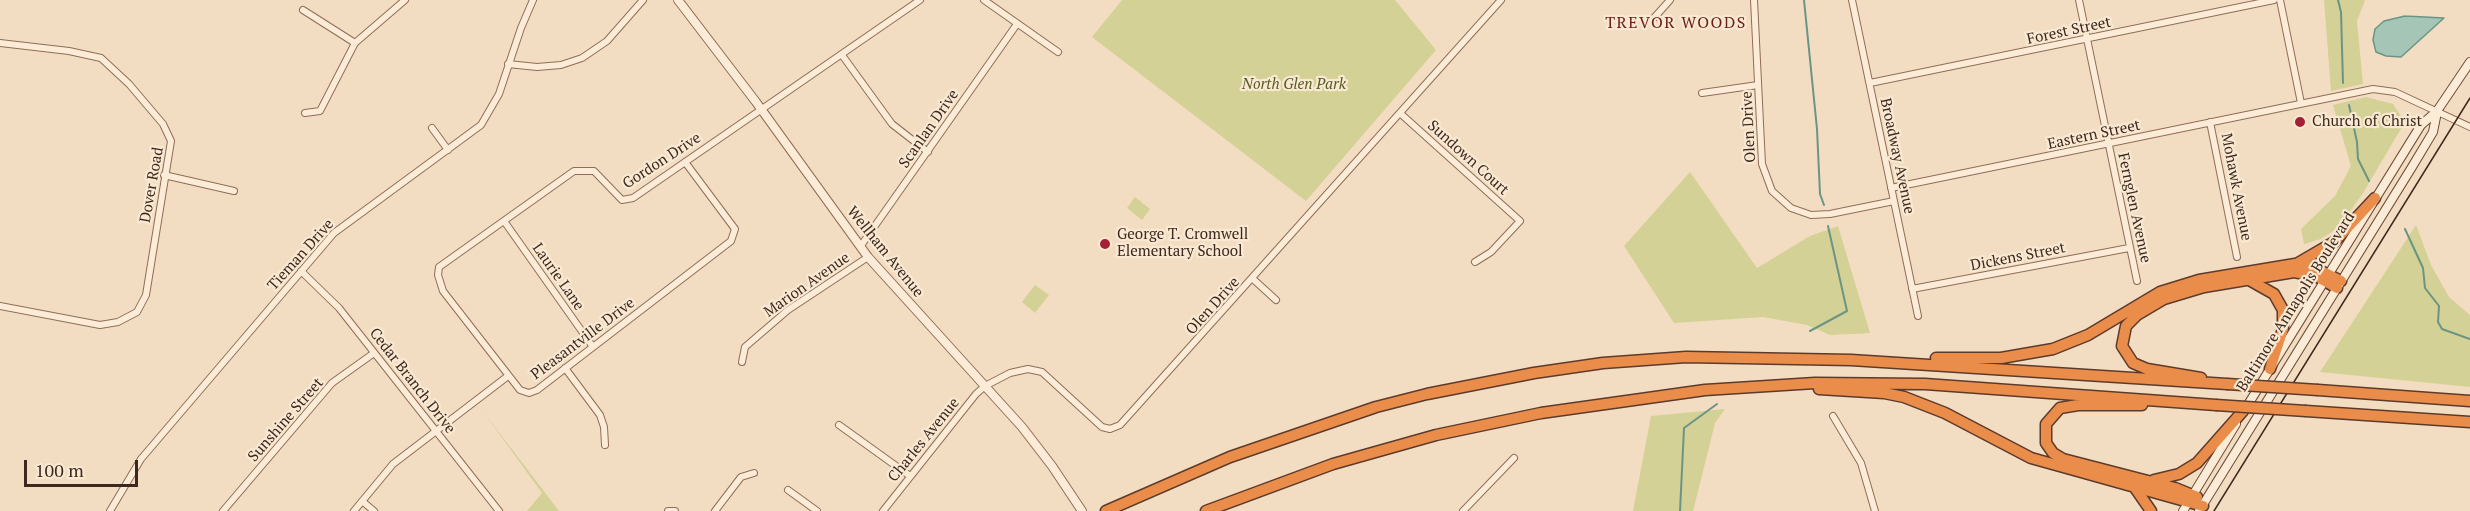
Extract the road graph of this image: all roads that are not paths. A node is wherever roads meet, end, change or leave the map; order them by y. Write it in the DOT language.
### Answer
graph roads {
  1 [pos="405,0"];
  2 [pos="533,0"];
  3 [pos="643,0"];
  4 [pos="678,0"];
  5 [pos="920,0"];
  6 [pos="984,0"];
  7 [pos="1501,0"];
  8 [pos="1670,0"];
  9 [pos="1754,0"];
  10 [pos="1852,0"];
  11 [pos="2079,0"];
  12 [pos="2274,0"];
  13 [pos="2280,0"];
  14 [pos="303,10"];
  15 [pos="1653,19"];
  16 [pos="1017,24"];
  17 [pos="2086,40"];
  18 [pos="0,43"];
  19 [pos="356,43"];
  20 [pos="1058,52"];
  21 [pos="842,55"];
  22 [pos="2470,62"];
  23 [pos="508,64"];
  24 [pos="1870,83"];
  25 [pos="1758,86"];
  26 [pos="1702,93"];
  27 [pos="2301,103"];
  28 [pos="762,110"];
  29 [pos="2437,111"];
  30 [pos="305,113"];
  31 [pos="1401,114"];
  32 [pos="2210,122"];
  33 [pos="2470,127"];
  34 [pos="432,128"];
  35 [pos="2108,144"];
  36 [pos="448,150"];
  37 [pos="928,152"];
  38 [pos="685,162"];
  39 [pos="164,176"];
  40 [pos="1891,188"];
  41 [pos="234,191"];
  42 [pos="2375,198"];
  43 [pos="1894,201"];
  44 [pos="504,221"];
  45 [pos="860,247"];
  46 [pos="2129,248"];
  47 [pos="2237,256"];
  48 [pos="868,257"];
  49 [pos="1475,262"];
  50 [pos="2295,264"];
  51 [pos="301,271"];
  52 [pos="2327,278"];
  53 [pos="1253,279"];
  54 [pos="2137,280"];
  55 [pos="2248,280"];
  56 [pos="2339,285"];
  57 [pos="1912,289"];
  58 [pos="1276,300"];
  59 [pos="0,306"];
  60 [pos="1918,316"];
  61 [pos="593,347"];
  62 [pos="374,353"];
  63 [pos="1879,361"];
  64 [pos="742,362"];
  65 [pos="565,368"];
  66 [pos="2270,369"];
  67 [pos="508,376"];
  68 [pos="1786,384"];
  69 [pos="2228,384"];
  70 [pos="985,386"];
  71 [pos="2470,401"];
  72 [pos="2185,402"];
  73 [pos="2244,411"];
  74 [pos="1833,416"];
  75 [pos="2470,422"];
  76 [pos="839,425"];
  77 [pos="435,430"];
  78 [pos="605,445"];
  79 [pos="1514,458"];
  80 [pos="754,472"];
  81 [pos="910,476"];
  82 [pos="2147,481"];
  83 [pos="2132,485"];
  84 [pos="788,490"];
  85 [pos="2191,498"];
  86 [pos="362,501"];
  87 [pos="2202,506"];
  88 [pos="110,511"];
  89 [pos="223,511"];
  90 [pos="354,511"];
  91 [pos="374,511"];
  92 [pos="499,511"];
  93 [pos="668,511"];
  94 [pos="675,511"];
  95 [pos="715,511"];
  96 [pos="817,511"];
  97 [pos="883,511"];
  98 [pos="1082,511"];
  99 [pos="1106,511"];
  100 [pos="1206,511"];
  101 [pos="1463,511"];
  102 [pos="1875,511"];
  103 [pos="2151,511"];
  104 [pos="2183,511"];
  1 -- 19 [label="street"];
  2 -- 23 [label="street, Tieman Drive"];
  3 -- 23 [label="street"];
  4 -- 28 [label="street, Wellham Avenue"];
  5 -- 21 [label="street, Gordon Drive"];
  6 -- 16 [label="street"];
  7 -- 31 [label="street, Olen Drive"];
  8 -- 15 [label="street"];
  9 -- 25 [label="street, Olen Drive"];
  10 -- 24 [label="street, Broadway Avenue"];
  11 -- 17 [label="street, Fernglen Avenue"];
  12 -- 17 [label="street, Forest Street"];
  13 -- 27 [label="street"];
  14 -- 19 [label="street"];
  16 -- 20 [label="street"];
  16 -- 37 [label="street, Scanlan Drive"];
  17 -- 24 [label="street, Forest Street"];
  17 -- 35 [label="street, Fernglen Avenue"];
  18 -- 39 [label="street, Dover Road"];
  19 -- 30 [label="street"];
  21 -- 28 [label="street, Gordon Drive"];
  21 -- 37 [label="street"];
  22 -- 29 [label="main road, Baltimore Annapolis Boulevard"];
  23 -- 36 [label="street, Tieman Drive"];
  24 -- 40 [label="street, Broadway Avenue"];
  25 -- 26 [label="street"];
  25 -- 43 [label="street, Olen Drive"];
  27 -- 29 [label="street, Eastern Street"];
  27 -- 32 [label="street, Eastern Street"];
  28 -- 38 [label="street, Gordon Drive"];
  28 -- 45 [label="street, Wellham Avenue"];
  29 -- 33 [label="street"];
  29 -- 42 [label="main road, Baltimore Annapolis Boulevard"];
  29 -- 56 [label="main road, Baltimore Annapolis Boulevard"];
  31 -- 49 [label="street, Sundown Court"];
  31 -- 53 [label="street, Olen Drive"];
  32 -- 35 [label="street, Eastern Street"];
  32 -- 47 [label="street, Mohawk Avenue"];
  34 -- 36 [label="street"];
  35 -- 40 [label="street, Eastern Street"];
  35 -- 46 [label="street, Fernglen Avenue"];
  36 -- 51 [label="street, Tieman Drive"];
  37 -- 45 [label="street, Scanlan Drive"];
  38 -- 44 [label="street, Gordon Drive"];
  38 -- 61 [label="street, Pleasantville Drive"];
  39 -- 41 [label="street"];
  39 -- 59 [label="street, Dover Road"];
  40 -- 43 [label="street, Broadway Avenue"];
  42 -- 50 [label="highway"];
  42 -- 52 [label="main road, Baltimore Annapolis Boulevard"];
  43 -- 57 [label="street, Broadway Avenue"];
  44 -- 61 [label="street, Laurie Lane"];
  44 -- 67 [label="street, Gordon Drive"];
  45 -- 48 [label="street, Wellham Avenue"];
  46 -- 54 [label="street, Fernglen Avenue"];
  46 -- 57 [label="street, Dickens Street"];
  48 -- 64 [label="street, Marion Avenue"];
  48 -- 70 [label="street, Wellham Avenue"];
  50 -- 52 [label="highway"];
  50 -- 63 [label="highway"];
  51 -- 62 [label="street, Cedar Branch Drive"];
  51 -- 88 [label="street, Tieman Drive"];
  52 -- 55 [label="highway"];
  52 -- 56 [label="highway"];
  52 -- 66 [label="main road, Baltimore Annapolis Boulevard"];
  53 -- 58 [label="street"];
  53 -- 70 [label="street, Olen Drive"];
  55 -- 66 [label="highway"];
  55 -- 69 [label="highway"];
  56 -- 87 [label="main road, Baltimore Annapolis Boulevard"];
  57 -- 60 [label="street, Broadway Avenue"];
  61 -- 65 [label="street, Pleasantville Drive"];
  62 -- 77 [label="street, Cedar Branch Drive"];
  62 -- 89 [label="street, Sunshine Street"];
  63 -- 69 [label="highway"];
  63 -- 99 [label="highway"];
  65 -- 67 [label="street, Pleasantville Drive"];
  65 -- 78 [label="street"];
  66 -- 73 [label="main road, Baltimore Annapolis Boulevard"];
  67 -- 77 [label="street, Pleasantville Drive"];
  68 -- 72 [label="highway"];
  68 -- 83 [label="highway"];
  68 -- 100 [label="highway"];
  69 -- 71 [label="highway, bridge"];
  70 -- 81 [label="street, Charles Avenue"];
  70 -- 98 [label="street, Wellham Avenue"];
  72 -- 75 [label="highway, bridge"];
  72 -- 82 [label="highway"];
  73 -- 82 [label="highway"];
  73 -- 85 [label="main road, Baltimore Annapolis Boulevard"];
  74 -- 102 [label="street"];
  76 -- 81 [label="street"];
  77 -- 86 [label="street, Pleasantville Drive"];
  77 -- 92 [label="street, Cedar Branch Drive"];
  79 -- 101 [label="street"];
  80 -- 95 [label="street"];
  81 -- 97 [label="street, Charles Avenue"];
  82 -- 85 [label="highway"];
  83 -- 85 [label="highway"];
  83 -- 103 [label="highway"];
  84 -- 96 [label="street"];
  85 -- 87 [label="highway"];
  85 -- 104 [label="main road, Baltimore Annapolis Boulevard"];
  86 -- 90 [label="street, Pleasantville Drive"];
  86 -- 91 [label="street"];
  93 -- 94 [label="street"];
}
